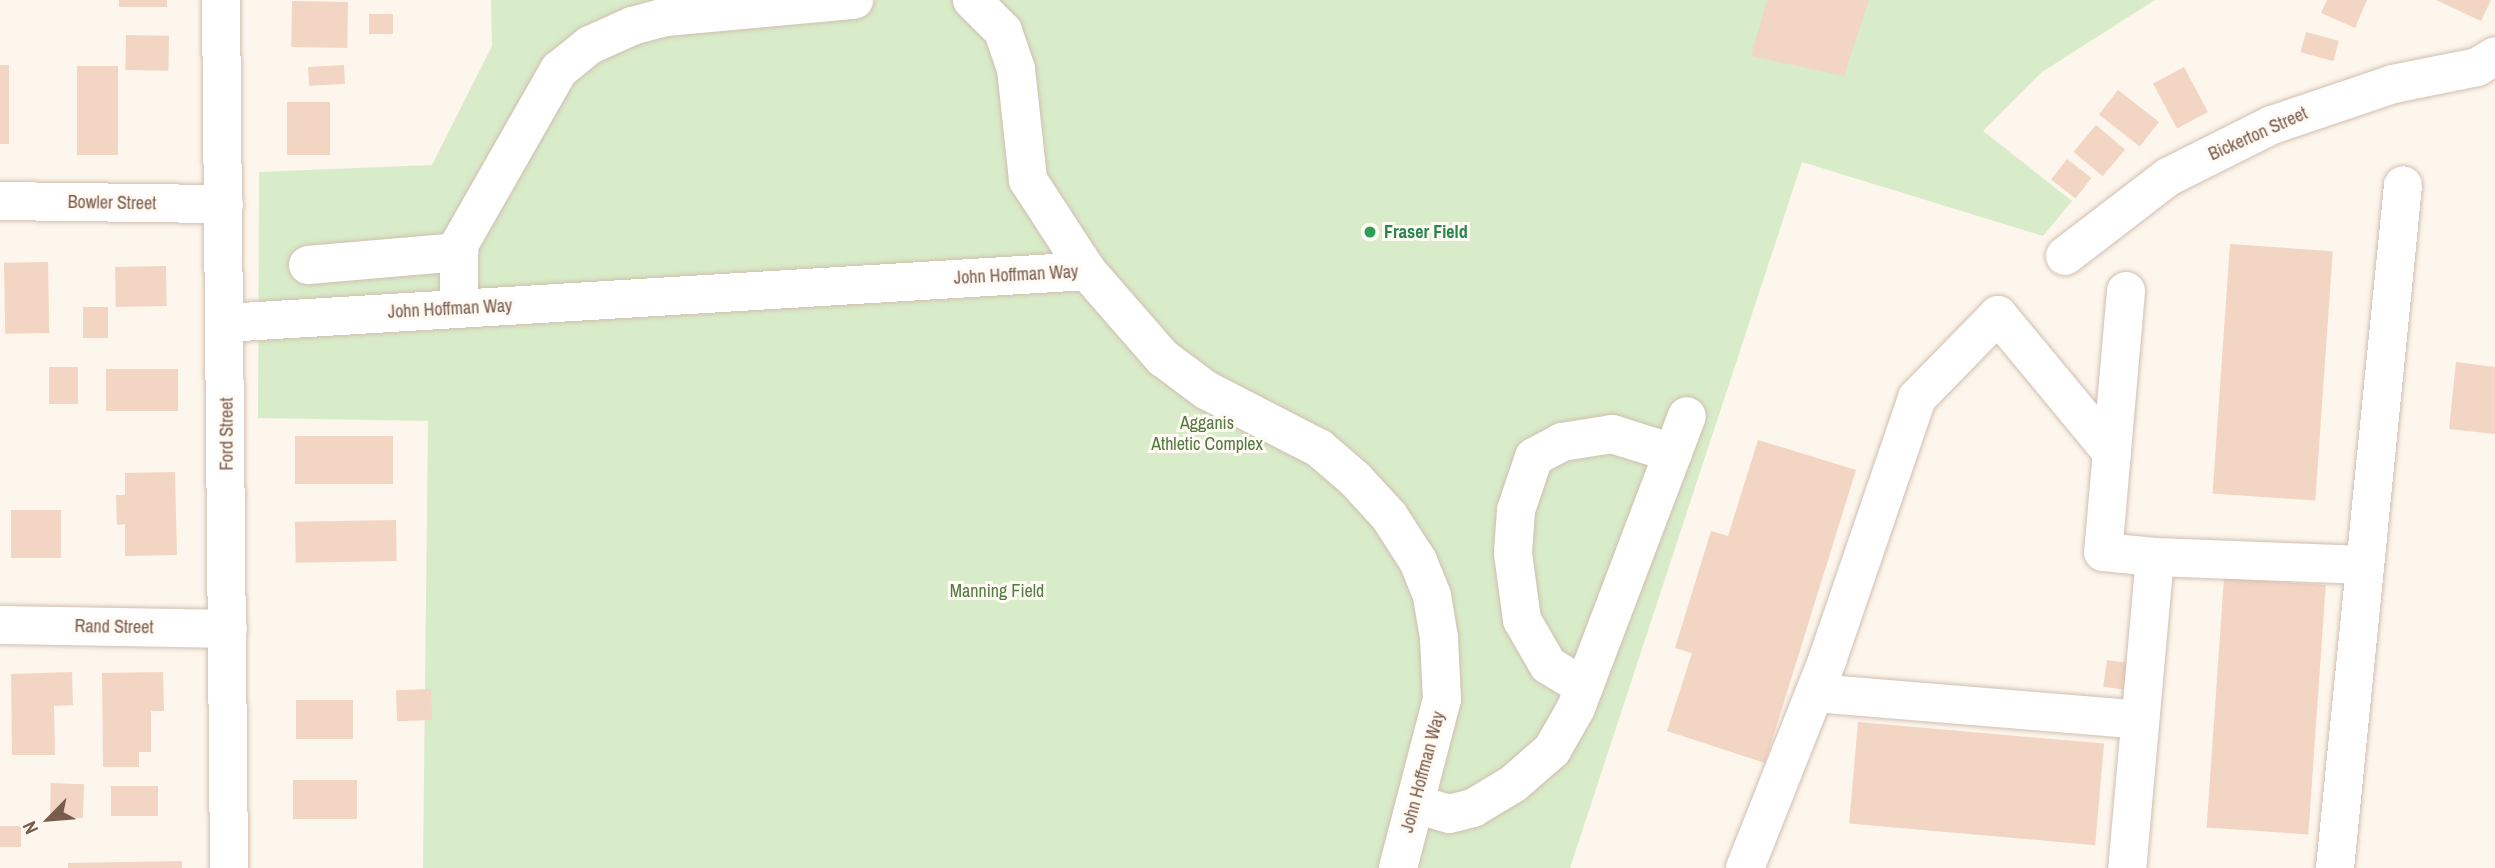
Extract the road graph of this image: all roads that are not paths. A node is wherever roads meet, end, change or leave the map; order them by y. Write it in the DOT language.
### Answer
graph roads {
  1 [pos="221,0"];
  2 [pos="854,0"];
  3 [pos="972,0"];
  4 [pos="2486,61"];
  5 [pos="2403,185"];
  6 [pos="0,201"];
  7 [pos="223,204"];
  8 [pos="459,252"];
  9 [pos="2065,256"];
  10 [pos="308,265"];
  11 [pos="1087,271"];
  12 [pos="2126,291"];
  13 [pos="458,309"];
  14 [pos="225,323"];
  15 [pos="1687,415"];
  16 [pos="1673,453"];
  17 [pos="2112,453"];
  18 [pos="2155,557"];
  19 [pos="2365,565"];
  20 [pos="0,625"];
  21 [pos="228,629"];
  22 [pos="1584,687"];
  23 [pos="1815,693"];
  24 [pos="2140,720"];
  25 [pos="1415,804"];
  26 [pos="229,868"];
  27 [pos="1398,868"];
  28 [pos="1745,868"];
  29 [pos="2127,868"];
  30 [pos="2335,868"];
  1 -- 7 [label="street, Ford Street"];
  2 -- 8 [label="street"];
  3 -- 11 [label="street"];
  4 -- 9 [label="street, Bickerton Street"];
  5 -- 19 [label="street"];
  6 -- 7 [label="street, Bowler Street"];
  7 -- 14 [label="street, Ford Street"];
  8 -- 10 [label="street"];
  8 -- 13 [label="street"];
  11 -- 13 [label="street, John Hoffman Way"];
  11 -- 25 [label="street, John Hoffman Way"];
  12 -- 17 [label="street"];
  13 -- 14 [label="street, John Hoffman Way"];
  14 -- 21 [label="street, Ford Street"];
  15 -- 16 [label="street"];
  16 -- 22 [label="street"];
  16 -- 22 [label="street"];
  17 -- 18 [label="street"];
  17 -- 23 [label="street"];
  18 -- 19 [label="street"];
  18 -- 24 [label="street"];
  19 -- 30 [label="street"];
  20 -- 21 [label="street, Rand Street"];
  21 -- 26 [label="street, Ford Street"];
  22 -- 25 [label="street"];
  23 -- 24 [label="street"];
  23 -- 28 [label="street"];
  24 -- 29 [label="street"];
  25 -- 27 [label="street, John Hoffman Way"];
}
